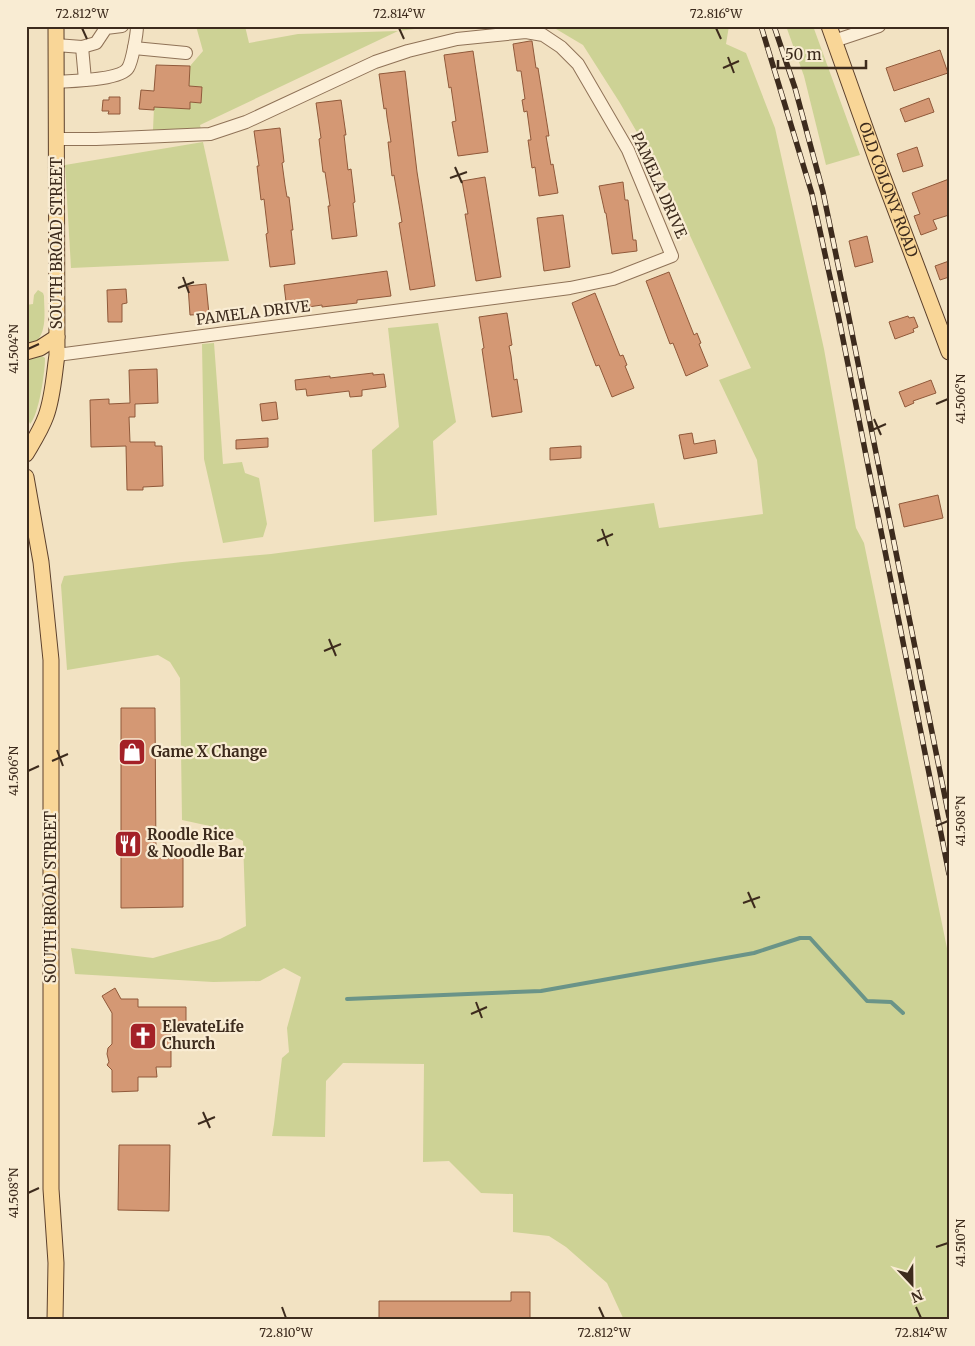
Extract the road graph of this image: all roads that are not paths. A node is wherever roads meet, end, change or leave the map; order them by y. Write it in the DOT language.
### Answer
graph roads {
  1 [pos="56,26"];
  2 [pos="122,26"];
  3 [pos="137,26"];
  4 [pos="829,26"];
  5 [pos="879,26"];
  6 [pos="106,27"];
  7 [pos="834,41"];
  8 [pos="56,45"];
  9 [pos="82,47"];
  10 [pos="134,48"];
  11 [pos="186,53"];
  12 [pos="85,80"];
  13 [pos="56,82"];
  14 [pos="57,139"];
  15 [pos="56,337"];
  16 [pos="26,352"];
  17 [pos="949,352"];
  18 [pos="56,355"];
  19 [pos="26,454"];
  20 [pos="26,477"];
  21 [pos="55,1320"];
  1 -- 8 [label="main road, SOUTH BROAD STREET"];
  2 -- 6 [label="street"];
  3 -- 10 [label="street"];
  4 -- 7 [label="main road, OLD COLONY ROAD"];
  5 -- 7 [label="street"];
  6 -- 9 [label="street"];
  7 -- 17 [label="main road, OLD COLONY ROAD"];
  8 -- 9 [label="street"];
  8 -- 13 [label="main road, SOUTH BROAD STREET"];
  9 -- 12 [label="street"];
  10 -- 11 [label="street"];
  10 -- 12 [label="street"];
  12 -- 13 [label="street"];
  13 -- 14 [label="main road, SOUTH BROAD STREET"];
  14 -- 15 [label="main road, SOUTH BROAD STREET"];
  14 -- 18 [label="street, PAMELA DRIVE"];
  15 -- 16 [label="main road"];
  15 -- 18 [label="main road, SOUTH BROAD STREET"];
  18 -- 19 [label="main road, SOUTH BROAD STREET"];
  20 -- 21 [label="main road, SOUTH BROAD STREET"];
}
